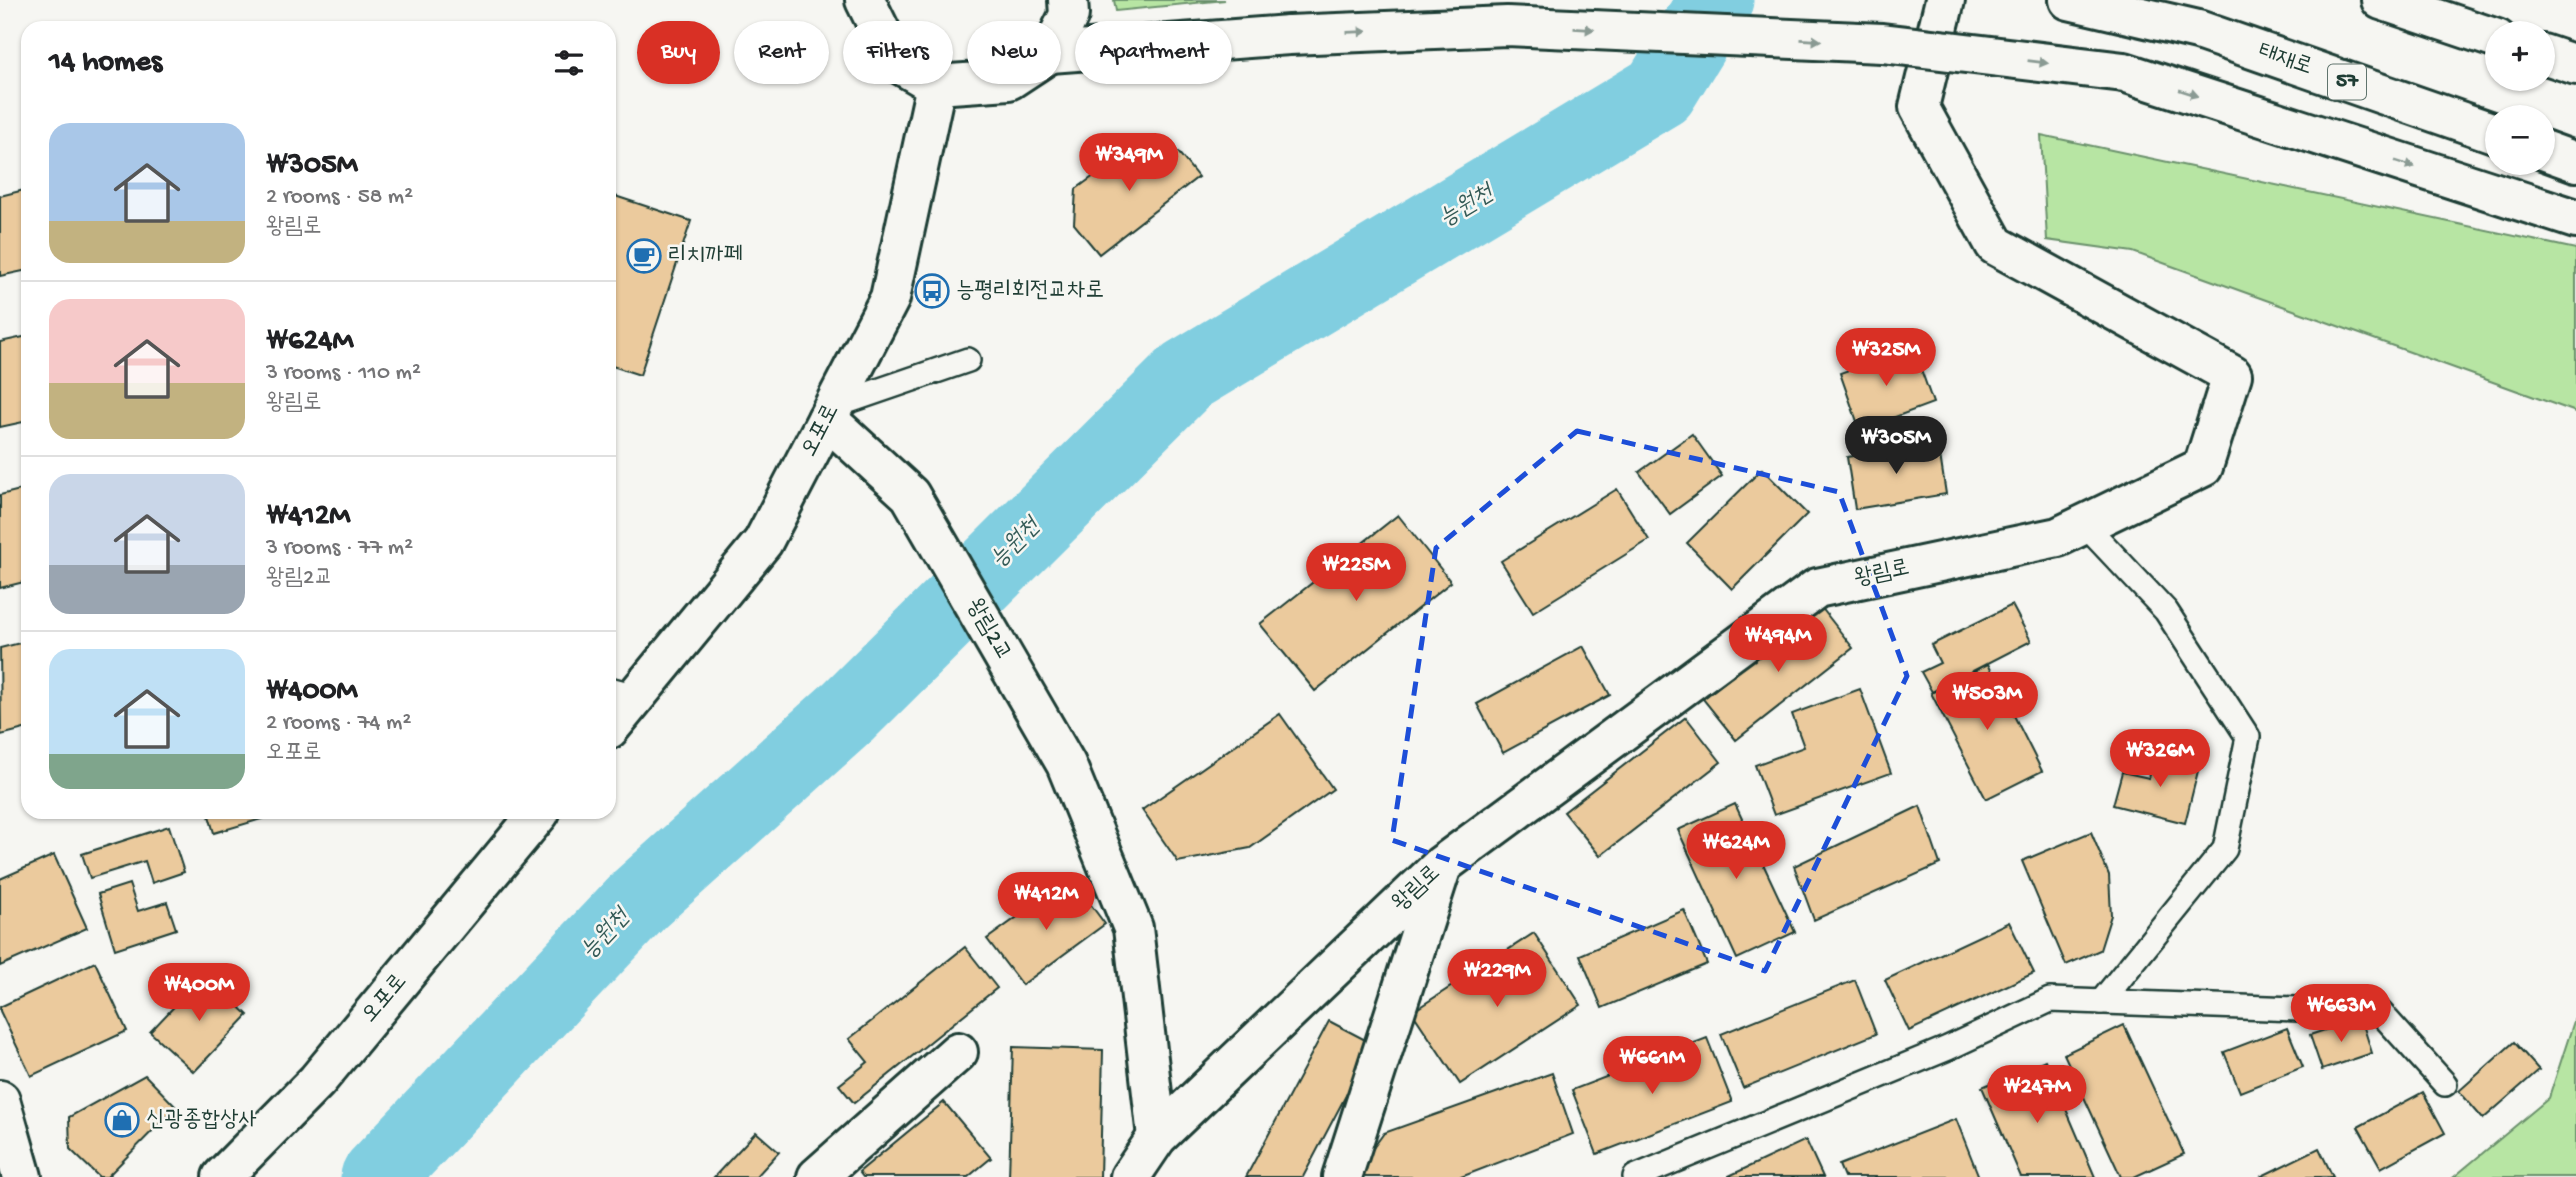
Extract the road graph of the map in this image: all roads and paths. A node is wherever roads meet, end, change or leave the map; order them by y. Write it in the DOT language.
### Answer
graph roads {
  1 [pos="865,0"];
  2 [pos="1068,0"];
  3 [pos="1945,0"];
  4 [pos="2069,0"];
  5 [pos="2381,0"];
  6 [pos="1061,31"];
  7 [pos="2485,35"];
  8 [pos="1061,52"];
  9 [pos="2555,58"];
  10 [pos="2576,65"];
  11 [pos="967,83"];
  12 [pos="936,85"];
  13 [pos="2485,130"];
  14 [pos="2555,154"];
  15 [pos="2576,162"];
  16 [pos="2576,219"];
  17 [pos="968,360"];
  18 [pos="830,413"];
  19 [pos="2084,524"];
  20 [pos="623,692"];
  21 [pos="616,710"];
  22 [pos="534,819"];
  23 [pos="1442,865"];
  24 [pos="2101,1002"];
  25 [pos="958,1052"];
  26 [pos="2445,1084"];
  27 [pos="0,1100"];
  28 [pos="1157,1137"];
  29 [pos="22,1177"];
  30 [pos="222,1177"];
  31 [pos="817,1177"];
  32 [pos="1130,1177"];
  33 [pos="1342,1177"];
  34 [pos="1634,1177"];
  1 -- 12 [label="main road"];
  2 -- 6 [label="main road"];
  3 -- 19 [label="main road, 왕림로"];
  4 -- 13 [label="main road, 태재로 / 57"];
  5 -- 7 [label="main road"];
  8 -- 16 [label="main road, one-way, bridge"];
  9 -- 10 [label="main road"];
  11 -- 12 [label="main road"];
  12 -- 18 [label="main road, 오포로"];
  14 -- 15 [label="main road"];
  17 -- 18 [label="lane"];
  18 -- 20 [label="main road, 오포로"];
  18 -- 28 [label="main road, 왕림2교"];
  19 -- 23 [label="main road, 왕림로"];
  19 -- 24 [label="lane"];
  20 -- 21 [label="main road, 오포로"];
  22 -- 30 [label="main road, 오포로"];
  23 -- 28 [label="main road, 왕림로"];
  23 -- 33 [label="main road"];
  24 -- 26 [label="lane"];
  24 -- 34 [label="lane"];
  25 -- 31 [label="main road"];
  27 -- 29 [label="main road"];
  28 -- 32 [label="main road, 왕림로"];
}
